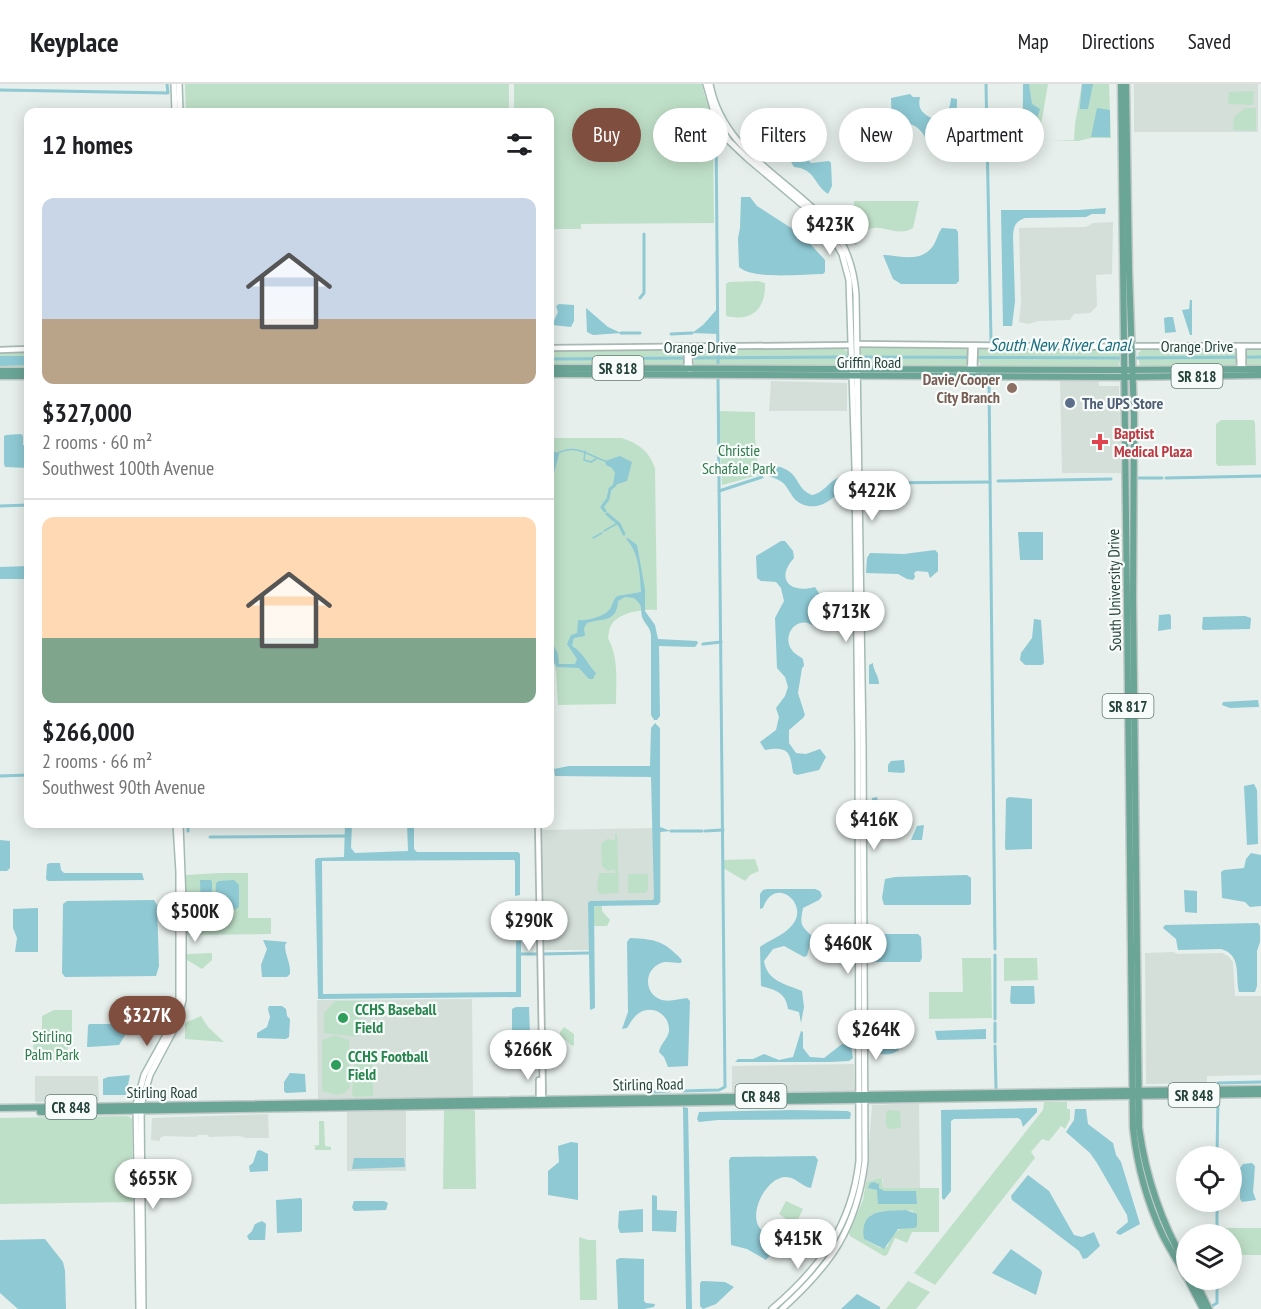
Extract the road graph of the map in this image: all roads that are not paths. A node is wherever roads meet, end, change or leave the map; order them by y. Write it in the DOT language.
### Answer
graph roads {
  1 [pos="174,84"];
  2 [pos="179,84"];
  3 [pos="706,84"];
  4 [pos="710,84"];
  5 [pos="1120,84"];
  6 [pos="1126,84"];
  7 [pos="710,93"];
  8 [pos="175,108"];
  9 [pos="180,108"];
  10 [pos="1124,141"];
  11 [pos="1125,194"];
  12 [pos="1261,346"];
  13 [pos="854,347"];
  14 [pos="554,348"];
  15 [pos="973,348"];
  16 [pos="1241,348"];
  17 [pos="24,349"];
  18 [pos="0,350"];
  19 [pos="689,350"];
  20 [pos="1125,350"];
  21 [pos="1133,350"];
  22 [pos="554,368"];
  23 [pos="689,368"];
  24 [pos="1241,369"];
  25 [pos="1261,369"];
  26 [pos="24,370"];
  27 [pos="854,370"];
  28 [pos="1005,370"];
  29 [pos="1125,370"];
  30 [pos="1133,370"];
  31 [pos="0,371"];
  32 [pos="972,371"];
  33 [pos="554,374"];
  34 [pos="1261,375"];
  35 [pos="0,376"];
  36 [pos="24,376"];
  37 [pos="993,376"];
  38 [pos="1126,437"];
  39 [pos="1133,471"];
  40 [pos="1126,478"];
  41 [pos="1126,504"];
  42 [pos="1133,513"];
  43 [pos="1133,547"];
  44 [pos="1130,631"];
  45 [pos="1131,663"];
  46 [pos="1132,783"];
  47 [pos="178,828"];
  48 [pos="538,828"];
  49 [pos="1134,956"];
  50 [pos="1261,1089"];
  51 [pos="1228,1092"];
  52 [pos="1135,1093"];
  53 [pos="1261,1094"];
  54 [pos="862,1098"];
  55 [pos="541,1100"];
  56 [pos="639,1100"];
  57 [pos="375,1105"];
  58 [pos="139,1108"];
  59 [pos="0,1110"];
  60 [pos="1142,1178"];
  61 [pos="1163,1221"];
  62 [pos="1176,1246"];
  63 [pos="140,1256"];
  64 [pos="1176,1259"];
  65 [pos="1193,1290"];
  66 [pos="1200,1290"];
  67 [pos="138,1309"];
  68 [pos="143,1309"];
  69 [pos="772,1309"];
  70 [pos="782,1309"];
  71 [pos="1203,1309"];
  72 [pos="1209,1309"];
  1 -- 8 [label="main road"];
  2 -- 9 [label="main road"];
  3 -- 7 [label="main road"];
  4 -- 7 [label="main road"];
  5 -- 10 [label="main road, South University Drive / SR 817"];
  6 -- 10 [label="main road, South University Drive / SR 817"];
  7 -- 13 [label="main road"];
  10 -- 11 [label="main road, South University Drive / SR 817"];
  11 -- 20 [label="main road, South University Drive / SR 817"];
  11 -- 21 [label="main road, South University Drive / SR 817"];
  12 -- 16 [label="street, Orange Drive"];
  13 -- 15 [label="street, Orange Drive"];
  13 -- 19 [label="street, Orange Drive"];
  13 -- 27 [label="main road"];
  14 -- 19 [label="street, Orange Drive"];
  15 -- 20 [label="street, Orange Drive"];
  15 -- 32 [label="street"];
  16 -- 21 [label="street, Orange Drive"];
  16 -- 24 [label="street"];
  17 -- 18 [label="street"];
  19 -- 23 [label="street"];
  20 -- 29 [label="main road, South University Drive / SR 817"];
  21 -- 30 [label="main road, South University Drive / SR 817"];
  22 -- 23 [label="main road, Griffin Road / SR 818"];
  23 -- 27 [label="main road, Griffin Road / SR 818"];
  23 -- 33 [label="main road, Griffin Road / SR 818"];
  24 -- 25 [label="main road, Griffin Road / SR 818"];
  24 -- 30 [label="main road, Griffin Road / SR 818"];
  24 -- 34 [label="main road, Griffin Road / SR 818"];
  26 -- 31 [label="main road"];
  27 -- 32 [label="main road, Griffin Road / SR 818"];
  27 -- 54 [label="main road"];
  28 -- 29 [label="main road, Griffin Road / SR 818"];
  28 -- 32 [label="main road, Griffin Road / SR 818"];
  28 -- 37 [label="main road"];
  29 -- 30 [label="main road, Griffin Road / SR 818"];
  29 -- 37 [label="main road, Griffin Road / SR 818"];
  29 -- 38 [label="main road, South University Drive / SR 817"];
  30 -- 39 [label="main road, South University Drive / SR 817"];
  32 -- 37 [label="main road, Griffin Road / SR 818"];
  35 -- 36 [label="main road"];
  38 -- 39 [label="main road"];
  38 -- 40 [label="main road, South University Drive / SR 817"];
  39 -- 42 [label="main road, South University Drive / SR 817"];
  40 -- 41 [label="main road, South University Drive / SR 817"];
  40 -- 42 [label="main road"];
  41 -- 43 [label="main road"];
  41 -- 44 [label="main road, South University Drive / SR 817"];
  42 -- 43 [label="main road, South University Drive / SR 817"];
  43 -- 44 [label="main road, South University Drive / SR 817"];
  44 -- 45 [label="main road, South University Drive / SR 817"];
  45 -- 46 [label="main road, SR 817"];
  45 -- 46 [label="main road, South University Drive / SR 817"];
  46 -- 49 [label="main road, SR 817"];
  46 -- 49 [label="main road, SR 817"];
  47 -- 58 [label="main road"];
  48 -- 55 [label="street"];
  49 -- 52 [label="main road, SR 817"];
  49 -- 52 [label="main road, SR 817"];
  50 -- 51 [label="main road, Stirling Road / SR 848"];
  51 -- 52 [label="main road, Stirling Road / SR 848"];
  51 -- 53 [label="main road, Stirling Road / SR 848"];
  52 -- 54 [label="main road, Stirling Road / CR 848"];
  52 -- 60 [label="main road, SR 817"];
  52 -- 61 [label="main road, SR 817"];
  54 -- 56 [label="main road, Stirling Road / CR 848"];
  54 -- 69 [label="main road"];
  54 -- 70 [label="main road"];
  55 -- 56 [label="main road, Stirling Road / CR 848"];
  55 -- 57 [label="main road, Stirling Road / CR 848"];
  56 -- 57 [label="main road, Stirling Road / CR 848"];
  57 -- 58 [label="main road, Stirling Road / CR 848"];
  58 -- 59 [label="main road, Stirling Road / CR 848"];
  58 -- 63 [label="main road"];
  60 -- 61 [label="main road"];
  60 -- 64 [label="main road, SR 817"];
  61 -- 62 [label="main road, SR 817"];
  63 -- 67 [label="main road"];
  63 -- 68 [label="main road"];
  65 -- 71 [label="main road, SR 817"];
  66 -- 72 [label="main road"];
}
